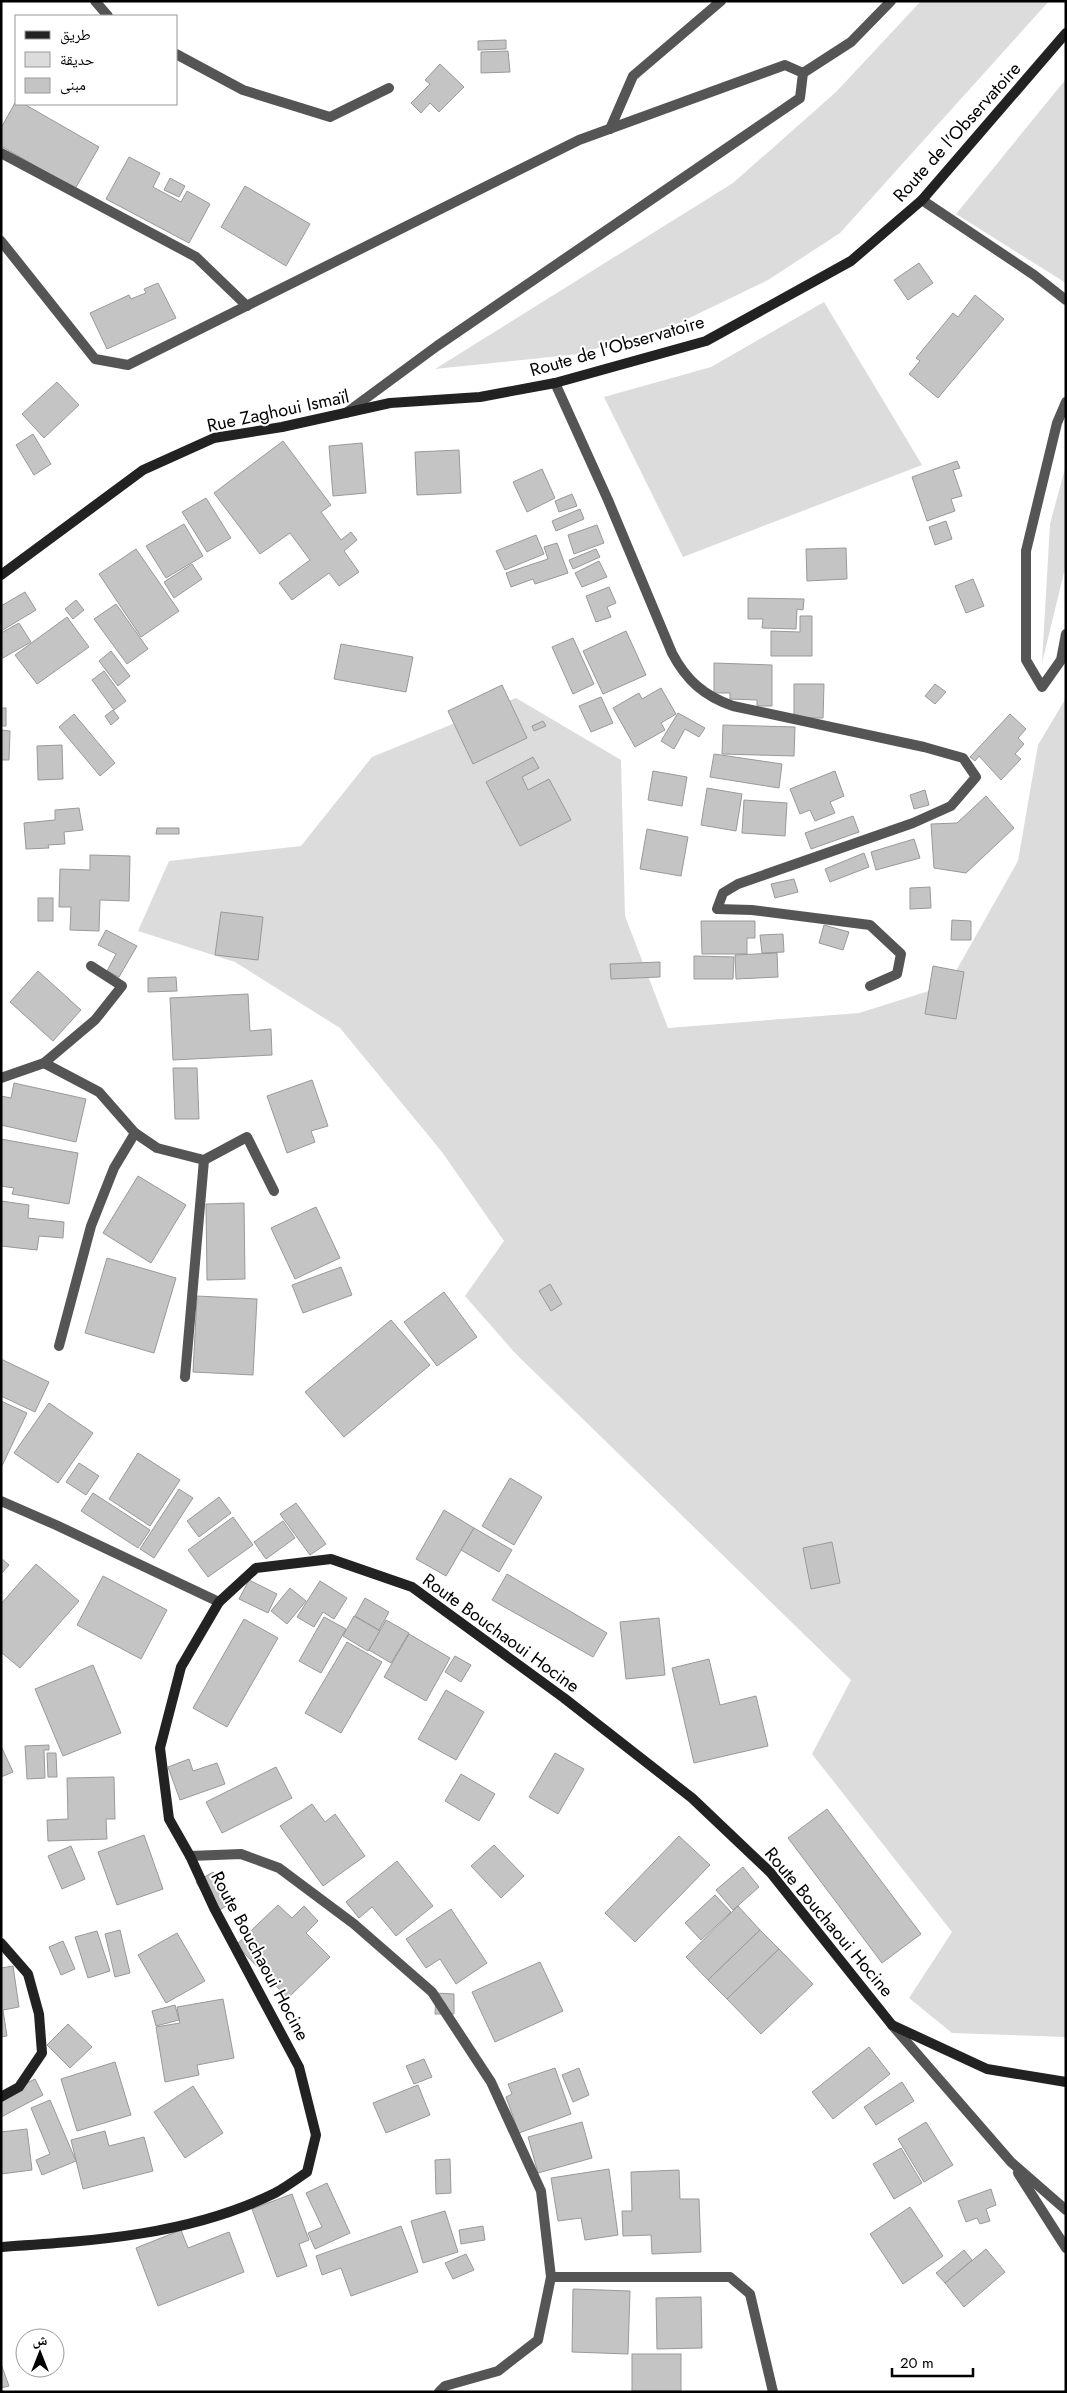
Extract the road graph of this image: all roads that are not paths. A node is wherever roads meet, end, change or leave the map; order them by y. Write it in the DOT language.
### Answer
graph roads {
  1 [pos="95,1"];
  2 [pos="720,1"];
  3 [pos="891,1"];
  4 [pos="107,15"];
  5 [pos="1066,33"];
  6 [pos="178,55"];
  7 [pos="803,73"];
  8 [pos="389,88"];
  9 [pos="610,129"];
  10 [pos="1,153"];
  11 [pos="922,200"];
  12 [pos="1,241"];
  13 [pos="1066,300"];
  14 [pos="247,306"];
  15 [pos="555,383"];
  16 [pos="1066,402"];
  17 [pos="390,403"];
  18 [pos="346,413"];
  19 [pos="1,574"];
  20 [pos="1066,634"];
  21 [pos="91,966"];
  22 [pos="870,986"];
  23 [pos="44,1063"];
  24 [pos="1,1078"];
  25 [pos="135,1133"];
  26 [pos="204,1160"];
  27 [pos="274,1191"];
  28 [pos="59,1346"];
  29 [pos="185,1377"];
  30 [pos="1,1501"];
  31 [pos="219,1602"];
  32 [pos="190,1856"];
  33 [pos="1,1943"];
  34 [pos="892,2025"];
  35 [pos="1066,2082"];
  36 [pos="1,2097"];
  37 [pos="1011,2162"];
  38 [pos="1066,2210"];
  39 [pos="1,2247"];
  40 [pos="1066,2248"];
  41 [pos="551,2277"];
  42 [pos="439,2392"];
  43 [pos="773,2392"];
  1 -- 4 [label="street"];
  2 -- 9 [label="street"];
  3 -- 7 [label="street"];
  5 -- 11 [label="street, Route de l'Observatoire"];
  6 -- 8 [label="street"];
  7 -- 9 [label="street"];
  7 -- 18 [label="street"];
  9 -- 14 [label="street"];
  10 -- 14 [label="street"];
  11 -- 13 [label="street"];
  11 -- 15 [label="street, Route de l'Observatoire"];
  12 -- 14 [label="street"];
  15 -- 17 [label="street, Route de l'Observatoire"];
  15 -- 22 [label="street"];
  16 -- 20 [label="street"];
  17 -- 18 [label="street, Rue Zaghoui Ismaïl"];
  18 -- 19 [label="street, Rue Zaghoui Ismaïl"];
  21 -- 23 [label="street"];
  23 -- 24 [label="street"];
  23 -- 25 [label="street"];
  25 -- 26 [label="street"];
  25 -- 28 [label="street"];
  26 -- 27 [label="street"];
  26 -- 29 [label="street"];
  30 -- 31 [label="street"];
  31 -- 32 [label="street, Route Bouchaoui Hocine"];
  31 -- 34 [label="street, Route Bouchaoui Hocine"];
  32 -- 39 [label="street, Route Bouchaoui Hocine"];
  32 -- 41 [label="street"];
  33 -- 36 [label="street"];
  34 -- 35 [label="street, Route Bouchaoui Hocine"];
  34 -- 37 [label="street"];
  37 -- 38 [label="street"];
  37 -- 40 [label="street"];
  41 -- 42 [label="street"];
  41 -- 43 [label="street"];
}
